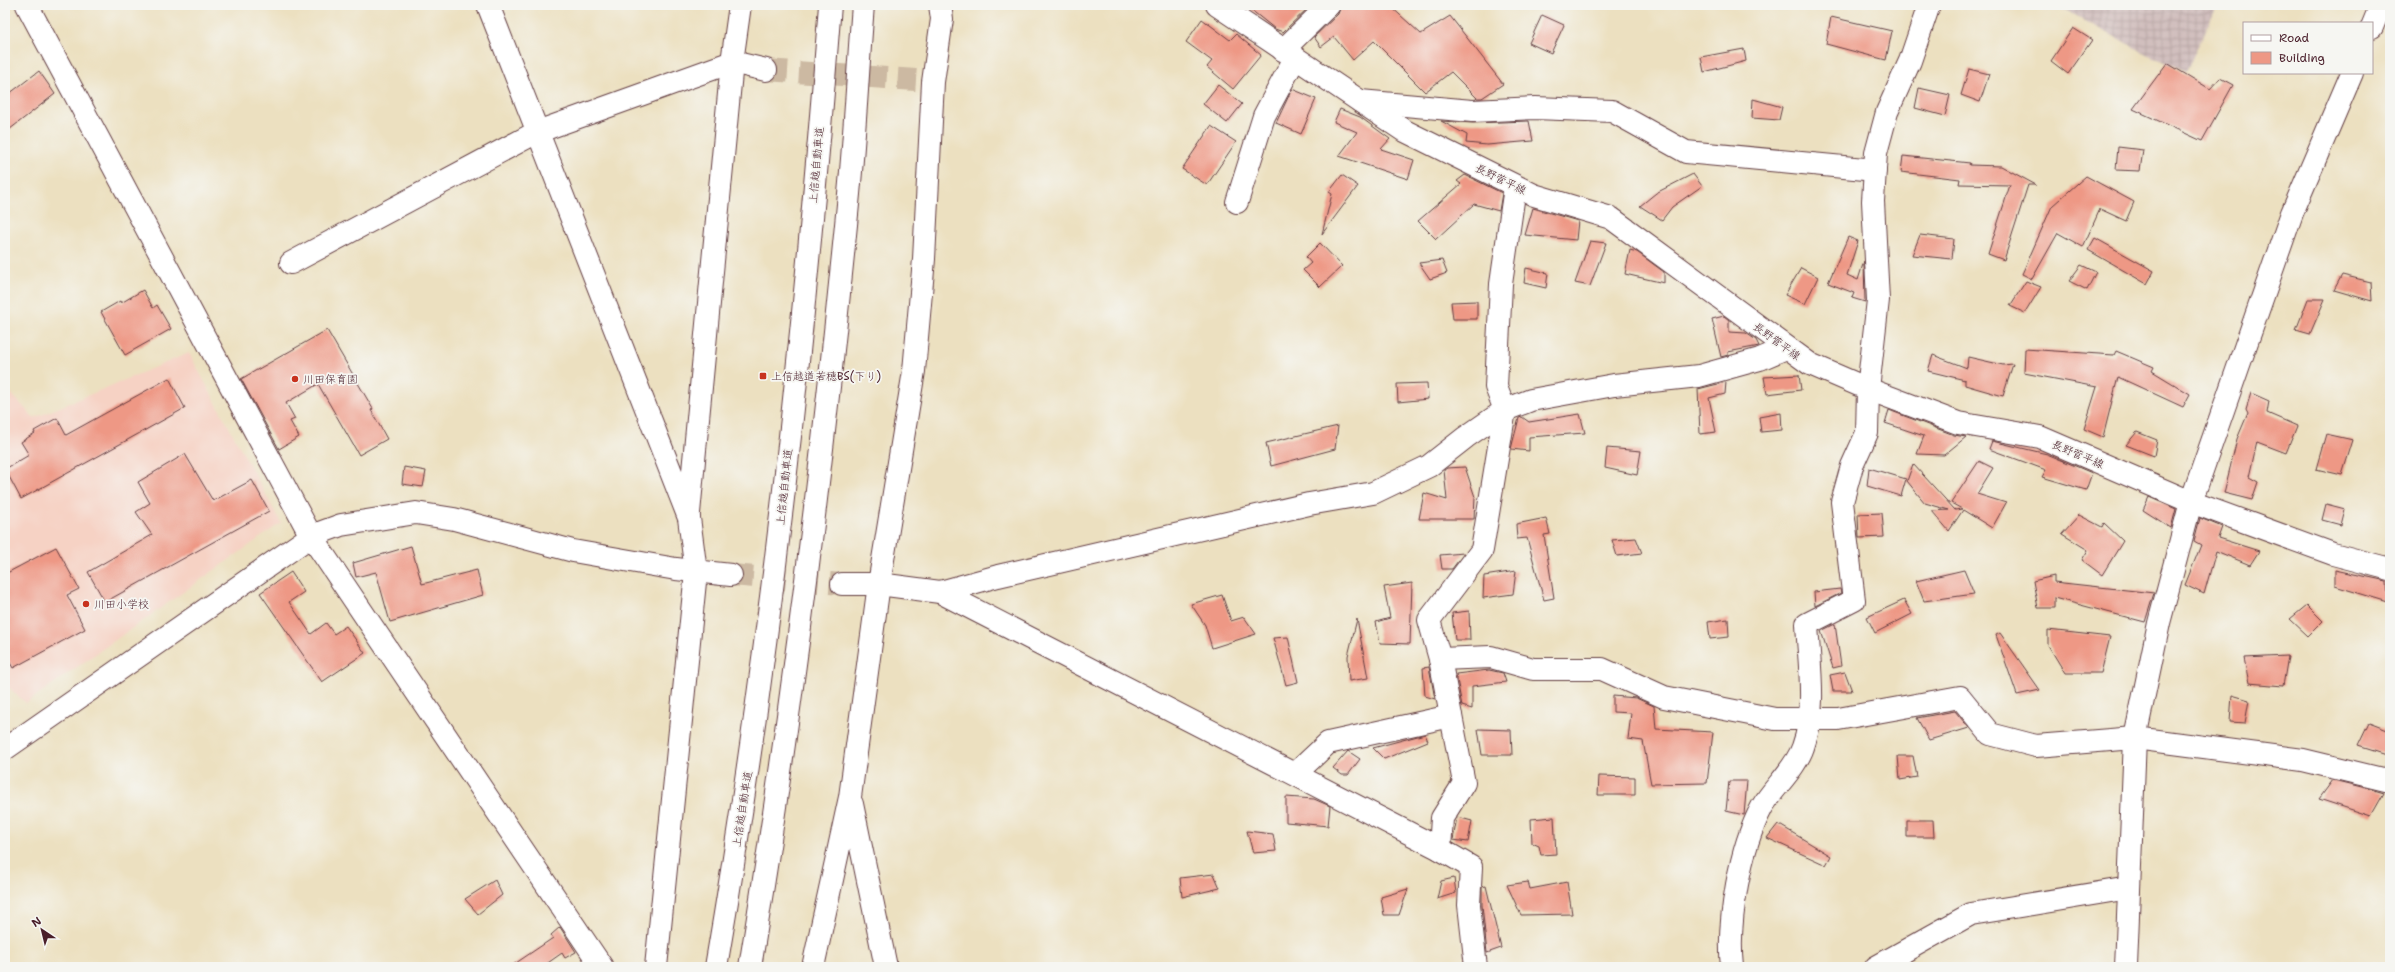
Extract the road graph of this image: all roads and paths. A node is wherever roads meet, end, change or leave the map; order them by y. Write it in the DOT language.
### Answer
graph roads {
  1 [pos="27,5"];
  2 [pos="488,5"];
  3 [pos="740,5"];
  4 [pos="830,5"];
  5 [pos="862,5"];
  6 [pos="940,5"];
  7 [pos="1217,5"];
  8 [pos="1329,5"];
  9 [pos="1929,5"];
  10 [pos="2381,5"];
  11 [pos="2373,25"];
  12 [pos="1289,54"];
  13 [pos="732,62"];
  14 [pos="766,70"];
  15 [pos="2352,74"];
  16 [pos="1360,101"];
  17 [pos="537,132"];
  18 [pos="1875,170"];
  19 [pos="1516,187"];
  20 [pos="1237,202"];
  21 [pos="291,263"];
  22 [pos="1786,348"];
  23 [pos="1868,389"];
  24 [pos="1505,410"];
  25 [pos="2191,502"];
  26 [pos="688,518"];
  27 [pos="311,536"];
  28 [pos="2390,569"];
  29 [pos="696,572"];
  30 [pos="731,575"];
  31 [pos="842,584"];
  32 [pos="879,584"];
  33 [pos="940,592"];
  34 [pos="1440,659"];
  35 [pos="1451,716"];
  36 [pos="1811,720"];
  37 [pos="2135,738"];
  38 [pos="5,749"];
  39 [pos="1295,774"];
  40 [pos="2390,781"];
  41 [pos="850,797"];
  42 [pos="1440,849"];
  43 [pos="2129,888"];
  44 [pos="602,967"];
  45 [pos="656,967"];
  46 [pos="716,967"];
  47 [pos="750,967"];
  48 [pos="813,967"];
  49 [pos="886,967"];
  50 [pos="1476,967"];
  51 [pos="1732,967"];
  52 [pos="1876,967"];
  53 [pos="2126,967"];
  1 -- 27 [label="main road"];
  2 -- 17 [label="main road"];
  3 -- 13 [label="main road"];
  4 -- 46 [label="main road, 上信越自動車道"];
  5 -- 47 [label="main road"];
  6 -- 32 [label="main road"];
  7 -- 12 [label="main road, 長野菅平線"];
  8 -- 12 [label="main road"];
  9 -- 18 [label="main road"];
  10 -- 11 [label="main road"];
  12 -- 16 [label="main road, 長野菅平線"];
  12 -- 20 [label="main road"];
  13 -- 14 [label="main road"];
  13 -- 17 [label="main road"];
  13 -- 26 [label="main road"];
  15 -- 25 [label="main road"];
  16 -- 18 [label="main road"];
  16 -- 19 [label="main road, 長野菅平線"];
  17 -- 21 [label="main road"];
  17 -- 26 [label="main road"];
  18 -- 23 [label="main road"];
  19 -- 22 [label="main road, 長野菅平線"];
  19 -- 24 [label="main road"];
  22 -- 23 [label="main road, 長野菅平線"];
  22 -- 24 [label="main road"];
  23 -- 25 [label="main road, 長野菅平線"];
  23 -- 36 [label="main road"];
  24 -- 33 [label="main road"];
  24 -- 34 [label="main road"];
  25 -- 28 [label="main road, 長野菅平線"];
  25 -- 37 [label="main road"];
  26 -- 29 [label="main road"];
  27 -- 29 [label="main road"];
  27 -- 38 [label="main road"];
  27 -- 44 [label="main road"];
  29 -- 30 [label="main road"];
  29 -- 45 [label="main road"];
  31 -- 32 [label="main road"];
  32 -- 33 [label="main road"];
  32 -- 41 [label="main road"];
  33 -- 39 [label="main road"];
  34 -- 35 [label="main road"];
  34 -- 36 [label="main road"];
  35 -- 39 [label="main road"];
  35 -- 42 [label="main road"];
  36 -- 37 [label="main road"];
  36 -- 51 [label="main road"];
  37 -- 40 [label="main road"];
  37 -- 43 [label="main road"];
  39 -- 42 [label="main road"];
  41 -- 48 [label="main road"];
  41 -- 49 [label="main road"];
  42 -- 50 [label="main road"];
  43 -- 52 [label="main road"];
  43 -- 53 [label="main road"];
}
